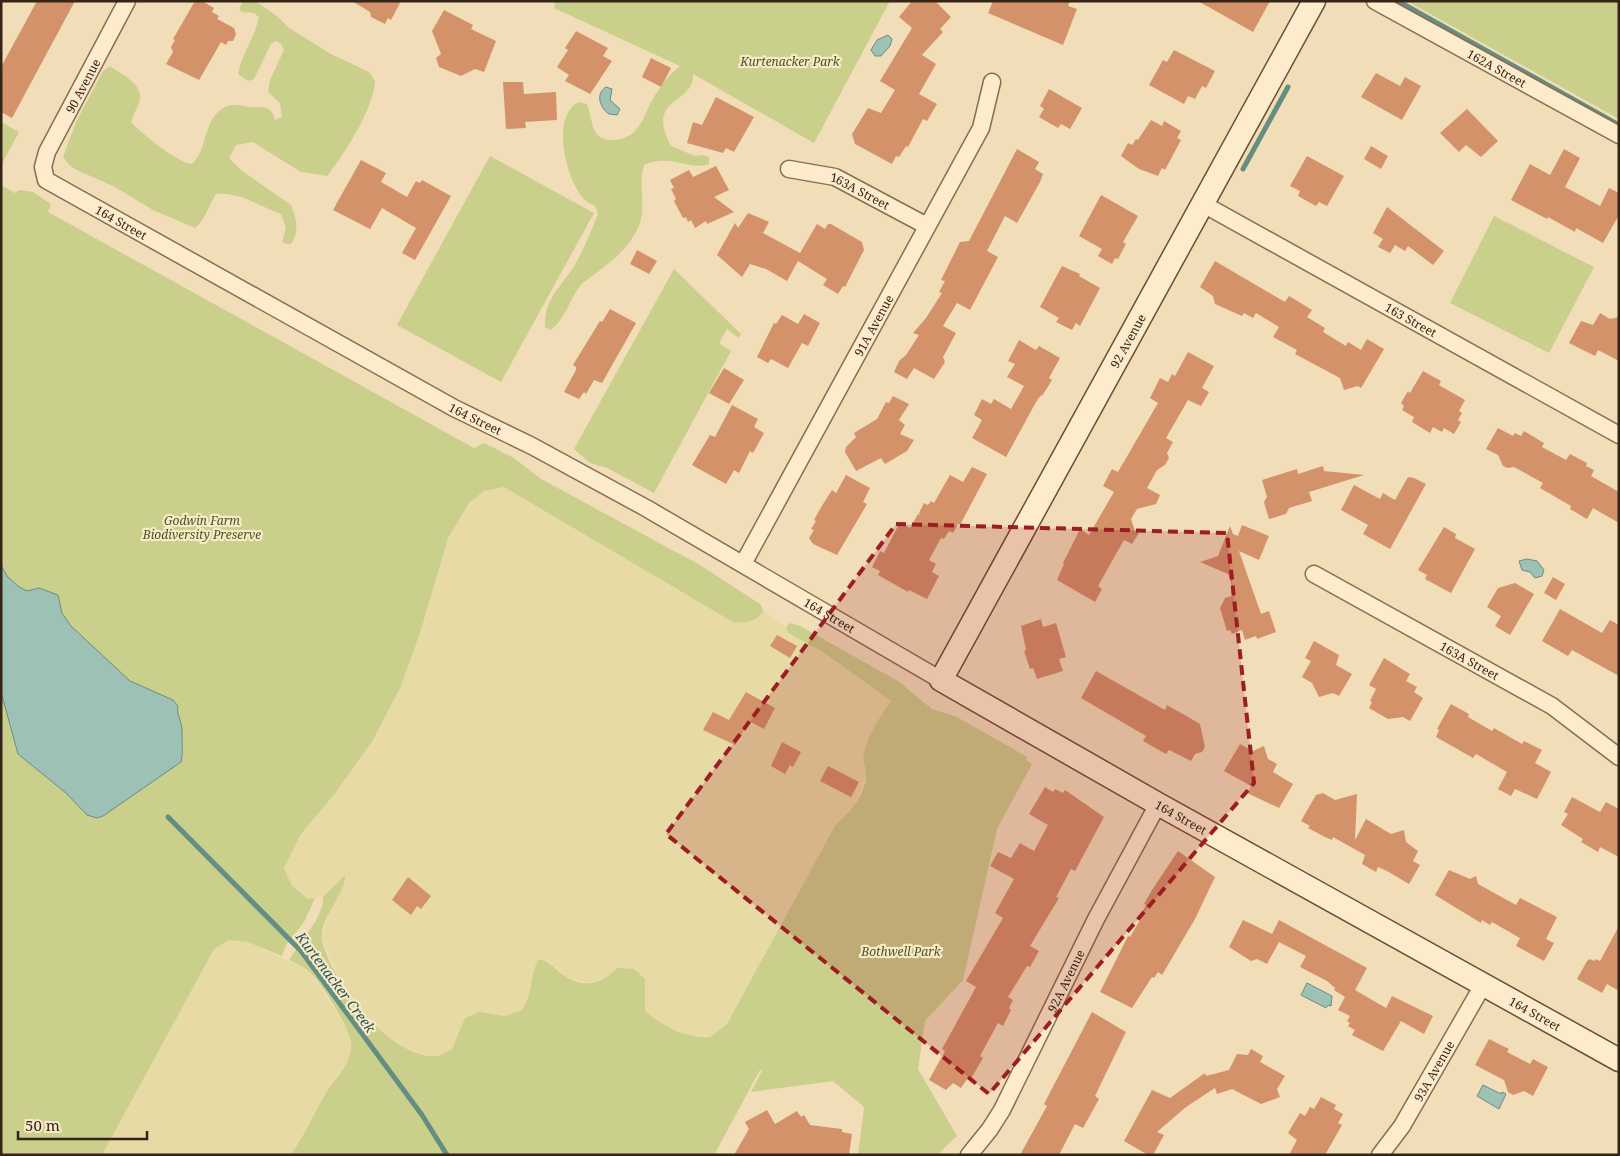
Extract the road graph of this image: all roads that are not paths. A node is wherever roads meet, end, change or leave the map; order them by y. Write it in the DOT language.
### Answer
graph roads {
  1 [pos="127,1"];
  2 [pos="1314,1"];
  3 [pos="1375,1"];
  4 [pos="992,82"];
  5 [pos="1619,135"];
  6 [pos="789,169"];
  7 [pos="42,172"];
  8 [pos="1203,204"];
  9 [pos="927,226"];
  10 [pos="1619,435"];
  11 [pos="743,564"];
  12 [pos="1314,574"];
  13 [pos="941,680"];
  14 [pos="1619,757"];
  15 [pos="1158,804"];
  16 [pos="1483,985"];
  17 [pos="1619,1060"];
  18 [pos="969,1155"];
  19 [pos="1380,1155"];
  1 -- 7 [label="street, 90 Avenue"];
  2 -- 8 [label="street, 92 Avenue"];
  3 -- 5 [label="street, 162A Street"];
  4 -- 9 [label="street, 91A Avenue"];
  6 -- 9 [label="street, 163A Street"];
  7 -- 11 [label="street, 164 Street"];
  8 -- 10 [label="street, 163 Street"];
  8 -- 13 [label="street, 92 Avenue"];
  9 -- 11 [label="street, 91A Avenue"];
  11 -- 13 [label="street, 164 Street"];
  12 -- 14 [label="street, 163A Street"];
  13 -- 15 [label="street, 164 Street"];
  15 -- 16 [label="street, 164 Street"];
  15 -- 18 [label="street, 92A Avenue"];
  16 -- 17 [label="street, 164 Street"];
  16 -- 19 [label="street, 93A Avenue"];
}
